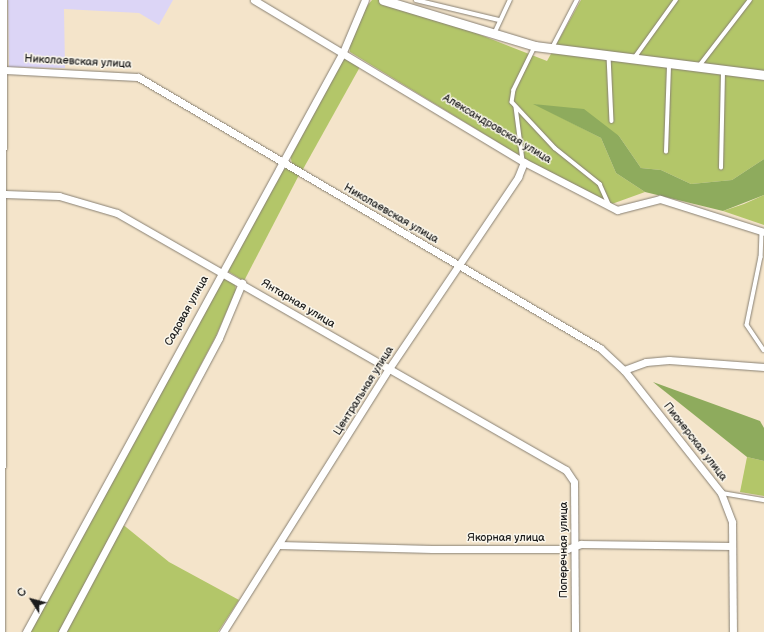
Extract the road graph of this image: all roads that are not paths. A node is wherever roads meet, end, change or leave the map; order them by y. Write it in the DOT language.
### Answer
graph roads {
  1 [pos="3,0"];
  2 [pos="254,0"];
  3 [pos="365,0"];
  4 [pos="383,0"];
  5 [pos="416,0"];
  6 [pos="510,0"];
  7 [pos="577,0"];
  8 [pos="676,0"];
  9 [pos="750,0"];
  10 [pos="499,20"];
  11 [pos="495,32"];
  12 [pos="535,46"];
  13 [pos="552,49"];
  14 [pos="343,52"];
  15 [pos="609,56"];
  16 [pos="633,59"];
  17 [pos="669,64"];
  18 [pos="699,67"];
  19 [pos="4,70"];
  20 [pos="723,70"];
  21 [pos="764,75"];
  22 [pos="516,107"];
  23 [pos="612,122"];
  24 [pos="666,152"];
  25 [pos="524,162"];
  26 [pos="281,163"];
  27 [pos="721,168"];
  28 [pos="5,194"];
  29 [pos="622,209"];
  30 [pos="763,231"];
  31 [pos="458,265"];
  32 [pos="222,270"];
  33 [pos="242,283"];
  34 [pos="764,350"];
  35 [pos="764,367"];
  36 [pos="388,370"];
  37 [pos="624,370"];
  38 [pos="566,470"];
  39 [pos="721,493"];
  40 [pos="764,500"];
  41 [pos="279,545"];
  42 [pos="575,546"];
  43 [pos="732,546"];
  44 [pos="1,632"];
  45 [pos="26,632"];
  46 [pos="62,632"];
  47 [pos="223,632"];
  48 [pos="575,632"];
  49 [pos="733,632"];
  1 -- 19 [label="street"];
  2 -- 14 [label="street, Александровская улица"];
  3 -- 14 [label="street, Садовая улица"];
  4 -- 11 [label="street"];
  5 -- 10 [label="lane"];
  6 -- 10 [label="lane"];
  7 -- 13 [label="lane"];
  8 -- 16 [label="lane"];
  9 -- 18 [label="lane"];
  10 -- 11 [label="lane"];
  11 -- 12 [label="street"];
  12 -- 13 [label="street"];
  12 -- 22 [label="lane"];
  13 -- 15 [label="street"];
  14 -- 25 [label="street, Александровская улица"];
  14 -- 26 [label="street, Садовая улица"];
  15 -- 16 [label="street"];
  15 -- 23 [label="lane"];
  16 -- 17 [label="street"];
  17 -- 18 [label="street"];
  17 -- 24 [label="lane"];
  18 -- 20 [label="street"];
  19 -- 26 [label="street, Николаевская улица"];
  19 -- 28 [label="street"];
  20 -- 21 [label="street"];
  20 -- 27 [label="lane"];
  22 -- 25 [label="lane"];
  22 -- 29 [label="lane"];
  25 -- 29 [label="street, Александровская улица"];
  25 -- 31 [label="street, Центральная улица"];
  26 -- 31 [label="street, Николаевская улица"];
  26 -- 32 [label="street, Садовая улица"];
  28 -- 32 [label="street, Янтарная улица"];
  28 -- 44 [label="street"];
  29 -- 30 [label="street"];
  30 -- 34 [label="lane"];
  31 -- 36 [label="street, Центральная улица"];
  31 -- 37 [label="street, Николаевская улица"];
  32 -- 33 [label="street, Янтарная улица"];
  32 -- 45 [label="street, Садовая улица"];
  33 -- 36 [label="street, Янтарная улица"];
  33 -- 46 [label="street"];
  35 -- 37 [label="street"];
  36 -- 38 [label="street, Янтарная улица"];
  36 -- 41 [label="street, Центральная улица"];
  37 -- 39 [label="street, Пионерская улица"];
  38 -- 42 [label="street, Поперечная улица"];
  39 -- 40 [label="lane"];
  39 -- 43 [label="street, Пионерская улица"];
  41 -- 42 [label="street, Якорная улица"];
  41 -- 47 [label="street, Центральная улица"];
  42 -- 43 [label="street, Якорная улица"];
  42 -- 48 [label="street, Поперечная улица"];
  43 -- 49 [label="street, Пионерская улица"];
}
